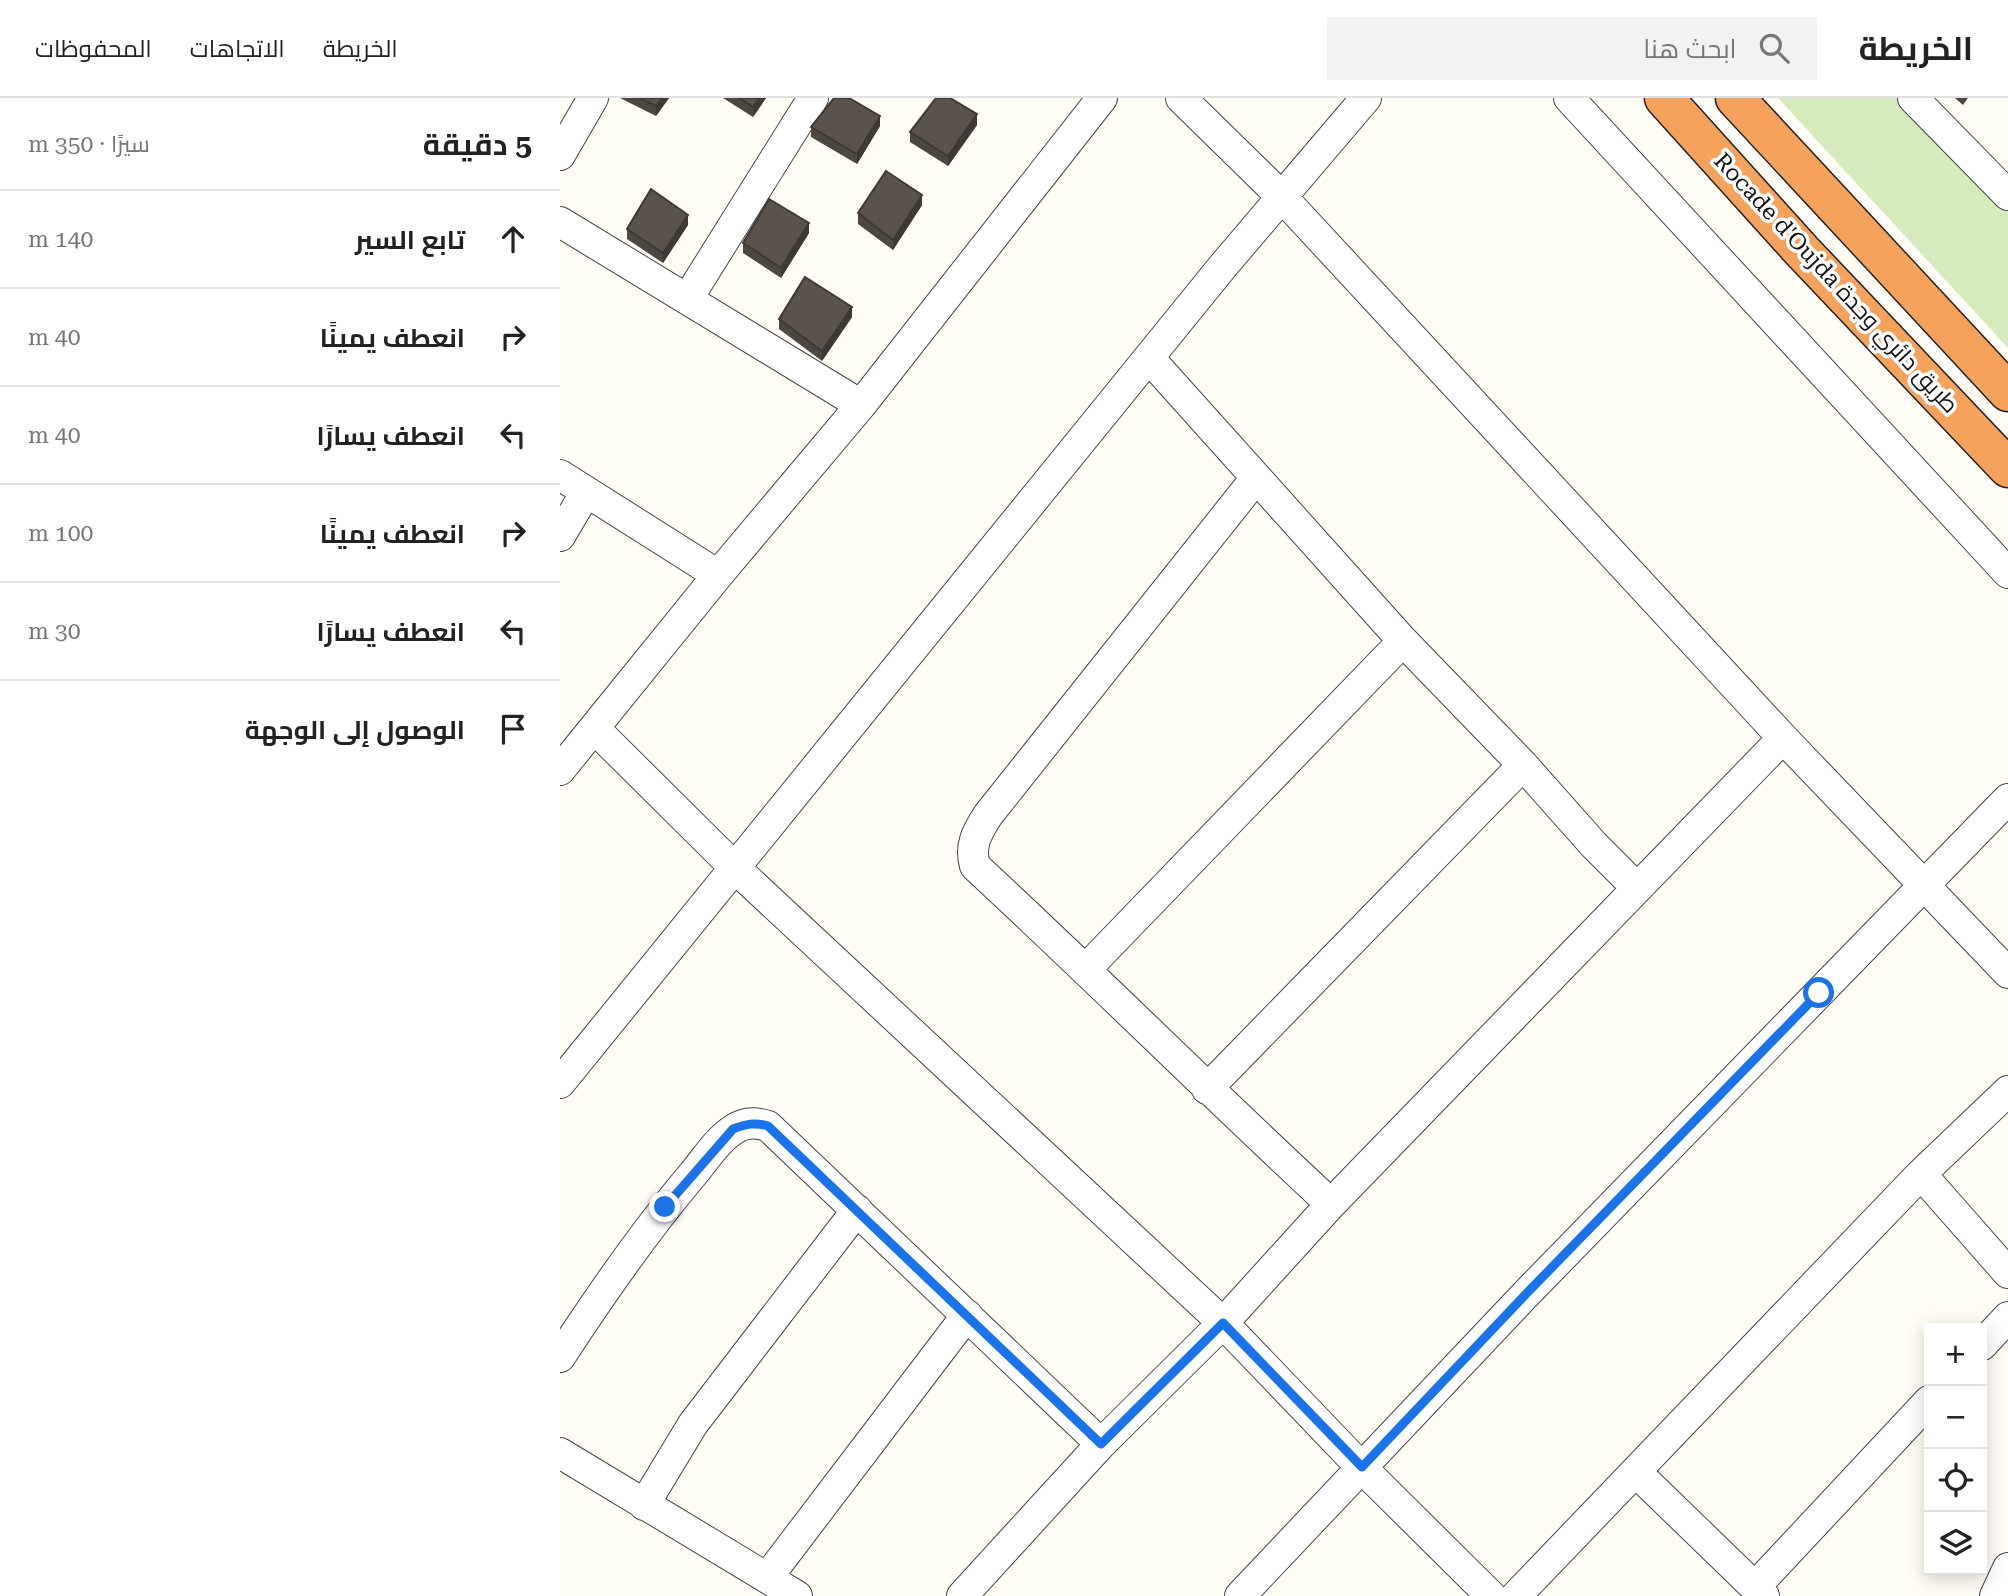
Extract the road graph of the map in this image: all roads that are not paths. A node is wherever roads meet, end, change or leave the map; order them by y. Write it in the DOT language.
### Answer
graph roads {
  1 [pos="593,98"];
  2 [pos="813,98"];
  3 [pos="1101,98"];
  4 [pos="1181,98"];
  5 [pos="1367,98"];
  6 [pos="1569,98"];
  7 [pos="1664,98"];
  8 [pos="1735,98"];
  9 [pos="1913,98"];
  10 [pos="560,155"];
  11 [pos="2008,195"];
  12 [pos="1282,197"];
  13 [pos="560,222"];
  14 [pos="688,298"];
  15 [pos="1149,358"];
  16 [pos="2008,392"];
  17 [pos="861,405"];
  18 [pos="2008,468"];
  19 [pos="560,475"];
  20 [pos="1256,478"];
  21 [pos="586,492"];
  22 [pos="560,536"];
  23 [pos="2008,573"];
  24 [pos="718,575"];
  25 [pos="1403,641"];
  26 [pos="594,728"];
  27 [pos="1783,737"];
  28 [pos="1523,765"];
  29 [pos="560,770"];
  30 [pos="2008,799"];
  31 [pos="735,867"];
  32 [pos="1924,883"];
  33 [pos="1637,888"];
  34 [pos="1086,969"];
  35 [pos="2008,972"];
  36 [pos="560,1083"];
  37 [pos="1207,1088"];
  38 [pos="2008,1091"];
  39 [pos="1921,1174"];
  40 [pos="1331,1204"];
  41 [pos="857,1210"];
  42 [pos="2008,1273"];
  43 [pos="967,1315"];
  44 [pos="2008,1317"];
  45 [pos="1223,1323"];
  46 [pos="1987,1340"];
  47 [pos="560,1357"];
  48 [pos="1924,1407"];
  49 [pos="1101,1444"];
  50 [pos="560,1454"];
  51 [pos="1362,1467"];
  52 [pos="1636,1472"];
  53 [pos="644,1505"];
  54 [pos="2008,1568"];
  55 [pos="767,1578"];
  56 [pos="1760,1592"];
  57 [pos="797,1596"];
  58 [pos="962,1596"];
  59 [pos="1240,1596"];
  60 [pos="1491,1596"];
  61 [pos="1516,1596"];
  62 [pos="1994,1596"];
  1 -- 10 [label="street"];
  2 -- 14 [label="street"];
  3 -- 17 [label="street"];
  4 -- 12 [label="street"];
  5 -- 12 [label="street"];
  6 -- 23 [label="street"];
  7 -- 18 [label="highway, Rocade d'Oujda طريق دائري وجدة"];
  8 -- 16 [label="highway"];
  9 -- 11 [label="street"];
  12 -- 15 [label="street"];
  12 -- 27 [label="street"];
  13 -- 14 [label="street"];
  14 -- 17 [label="street"];
  15 -- 20 [label="street"];
  15 -- 31 [label="street"];
  17 -- 24 [label="street"];
  19 -- 21 [label="street"];
  20 -- 25 [label="street"];
  20 -- 34 [label="street"];
  21 -- 22 [label="street"];
  21 -- 24 [label="street"];
  24 -- 26 [label="street"];
  25 -- 28 [label="street"];
  25 -- 34 [label="street"];
  26 -- 29 [label="street"];
  26 -- 31 [label="street"];
  27 -- 32 [label="street"];
  27 -- 33 [label="street"];
  28 -- 33 [label="street"];
  28 -- 37 [label="street"];
  30 -- 32 [label="street"];
  31 -- 36 [label="street"];
  31 -- 45 [label="street"];
  32 -- 35 [label="street"];
  32 -- 51 [label="street"];
  33 -- 40 [label="street"];
  34 -- 37 [label="street"];
  37 -- 40 [label="street"];
  38 -- 39 [label="street"];
  39 -- 42 [label="street"];
  39 -- 52 [label="street"];
  40 -- 45 [label="street"];
  41 -- 43 [label="street"];
  41 -- 47 [label="street"];
  41 -- 53 [label="street"];
  43 -- 49 [label="street"];
  43 -- 55 [label="street"];
  44 -- 46 [label="street"];
  45 -- 49 [label="street"];
  45 -- 51 [label="street"];
  48 -- 56 [label="street"];
  49 -- 58 [label="street"];
  50 -- 53 [label="street"];
  51 -- 59 [label="street"];
  51 -- 60 [label="street"];
  52 -- 56 [label="street"];
  52 -- 61 [label="street"];
  53 -- 55 [label="street"];
  54 -- 62 [label="street"];
  55 -- 57 [label="street"];
}
